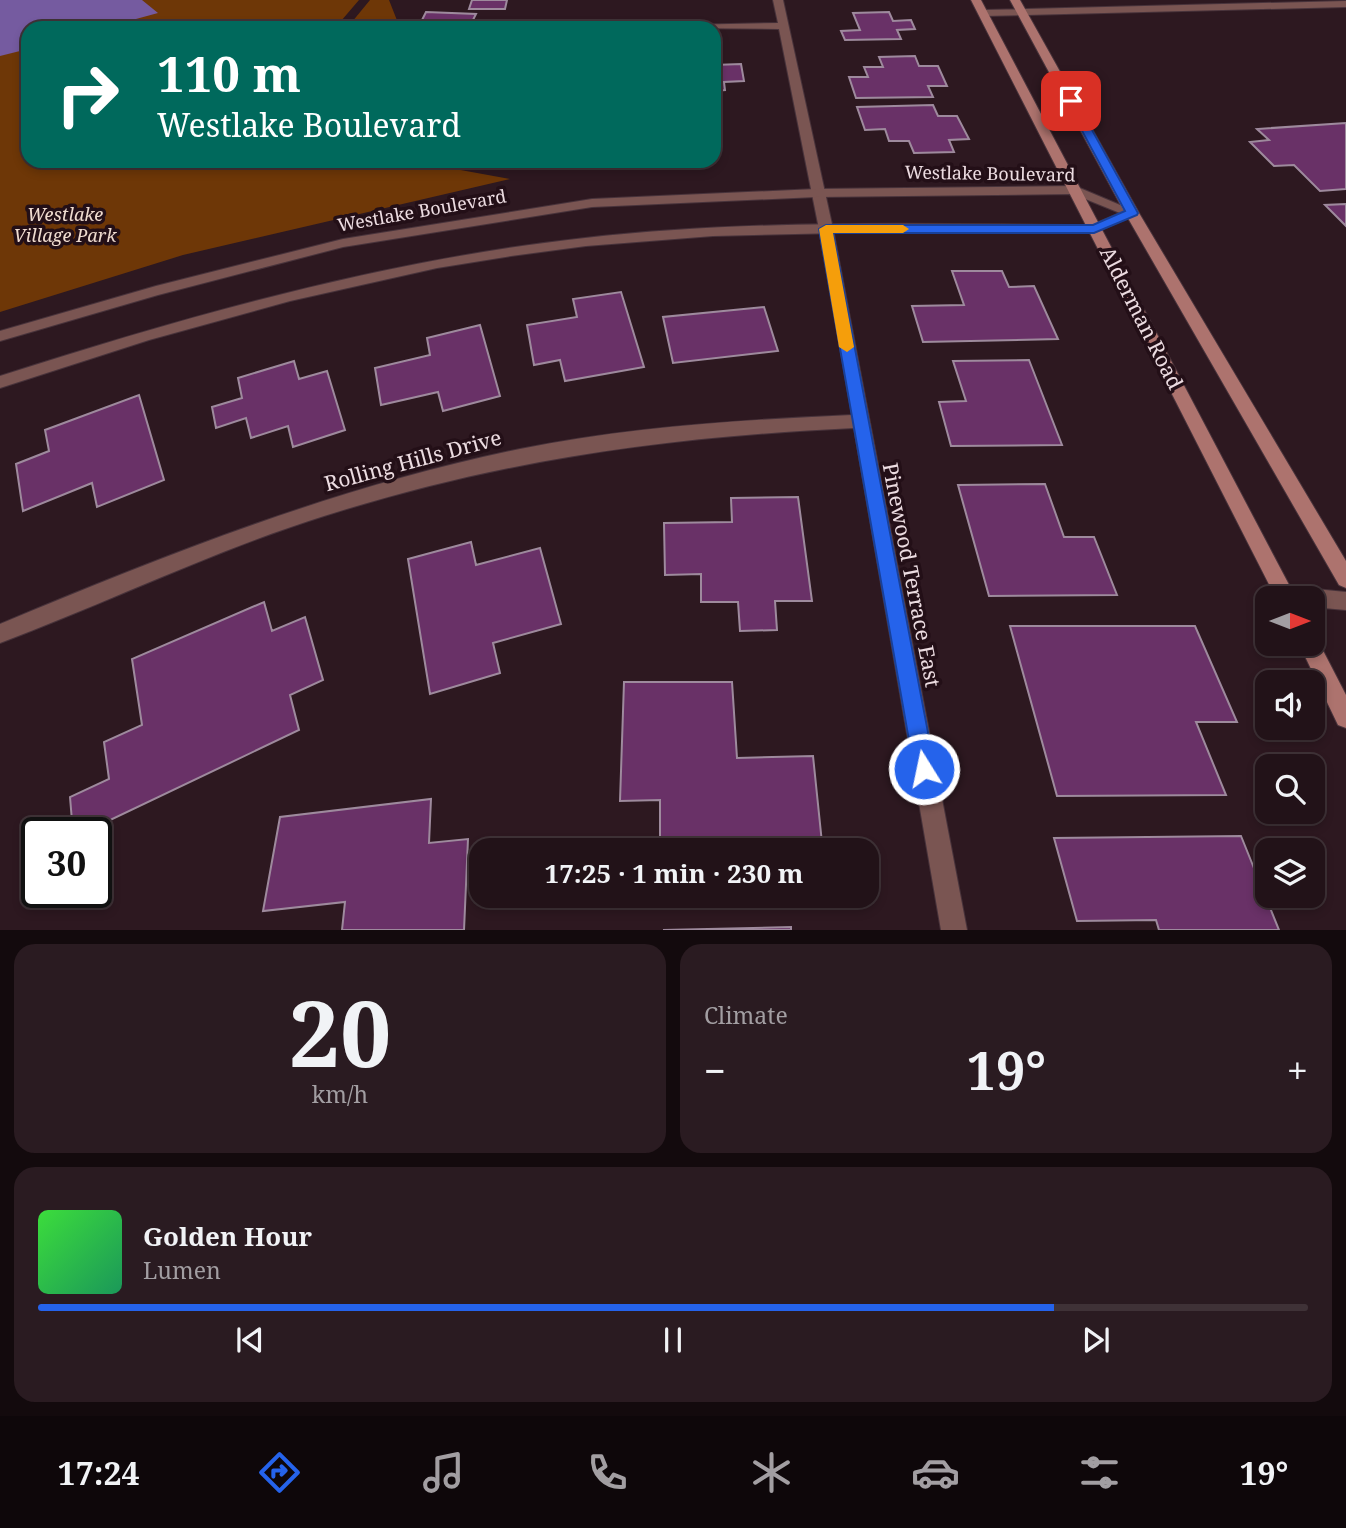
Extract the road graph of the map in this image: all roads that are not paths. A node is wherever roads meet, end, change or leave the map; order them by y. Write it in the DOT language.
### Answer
graph roads {
  1 [pos="778,0"];
  2 [pos="1346,4"];
  3 [pos="980,6"];
  4 [pos="1018,6"];
  5 [pos="783,26"];
  6 [pos="721,27"];
  7 [pos="1075,190"];
  8 [pos="816,193"];
  9 [pos="1132,213"];
  10 [pos="826,229"];
  11 [pos="1094,229"];
  12 [pos="0,336"];
  13 [pos="0,382"];
  14 [pos="859,421"];
  15 [pos="1346,579"];
  16 [pos="1279,586"];
  17 [pos="1325,600"];
  18 [pos="1346,601"];
  19 [pos="0,634"];
  20 [pos="1315,656"];
  21 [pos="1346,717"];
  22 [pos="954,929"];
  1 -- 5 [label="street, Pinewood Terrace East"];
  2 -- 4 [label="street"];
  3 -- 4 [label="street"];
  3 -- 7 [label="main road, Alderman Road"];
  4 -- 9 [label="main road, Alderman Road"];
  5 -- 6 [label="street"];
  5 -- 8 [label="street, Pinewood Terrace East"];
  7 -- 8 [label="street, Westlake Boulevard"];
  7 -- 9 [label="street, Westlake Boulevard"];
  7 -- 11 [label="main road, Alderman Road"];
  8 -- 10 [label="street, Pinewood Terrace East"];
  8 -- 12 [label="street, Westlake Boulevard"];
  9 -- 11 [label="street"];
  9 -- 15 [label="main road, Alderman Road"];
  10 -- 11 [label="street"];
  10 -- 13 [label="street"];
  10 -- 14 [label="street, Pinewood Terrace East"];
  11 -- 16 [label="main road, Alderman Road"];
  14 -- 19 [label="street, Rolling Hills Drive"];
  14 -- 22 [label="street, Pinewood Terrace East"];
  17 -- 18 [label="street"];
  20 -- 21 [label="main road"];
}
